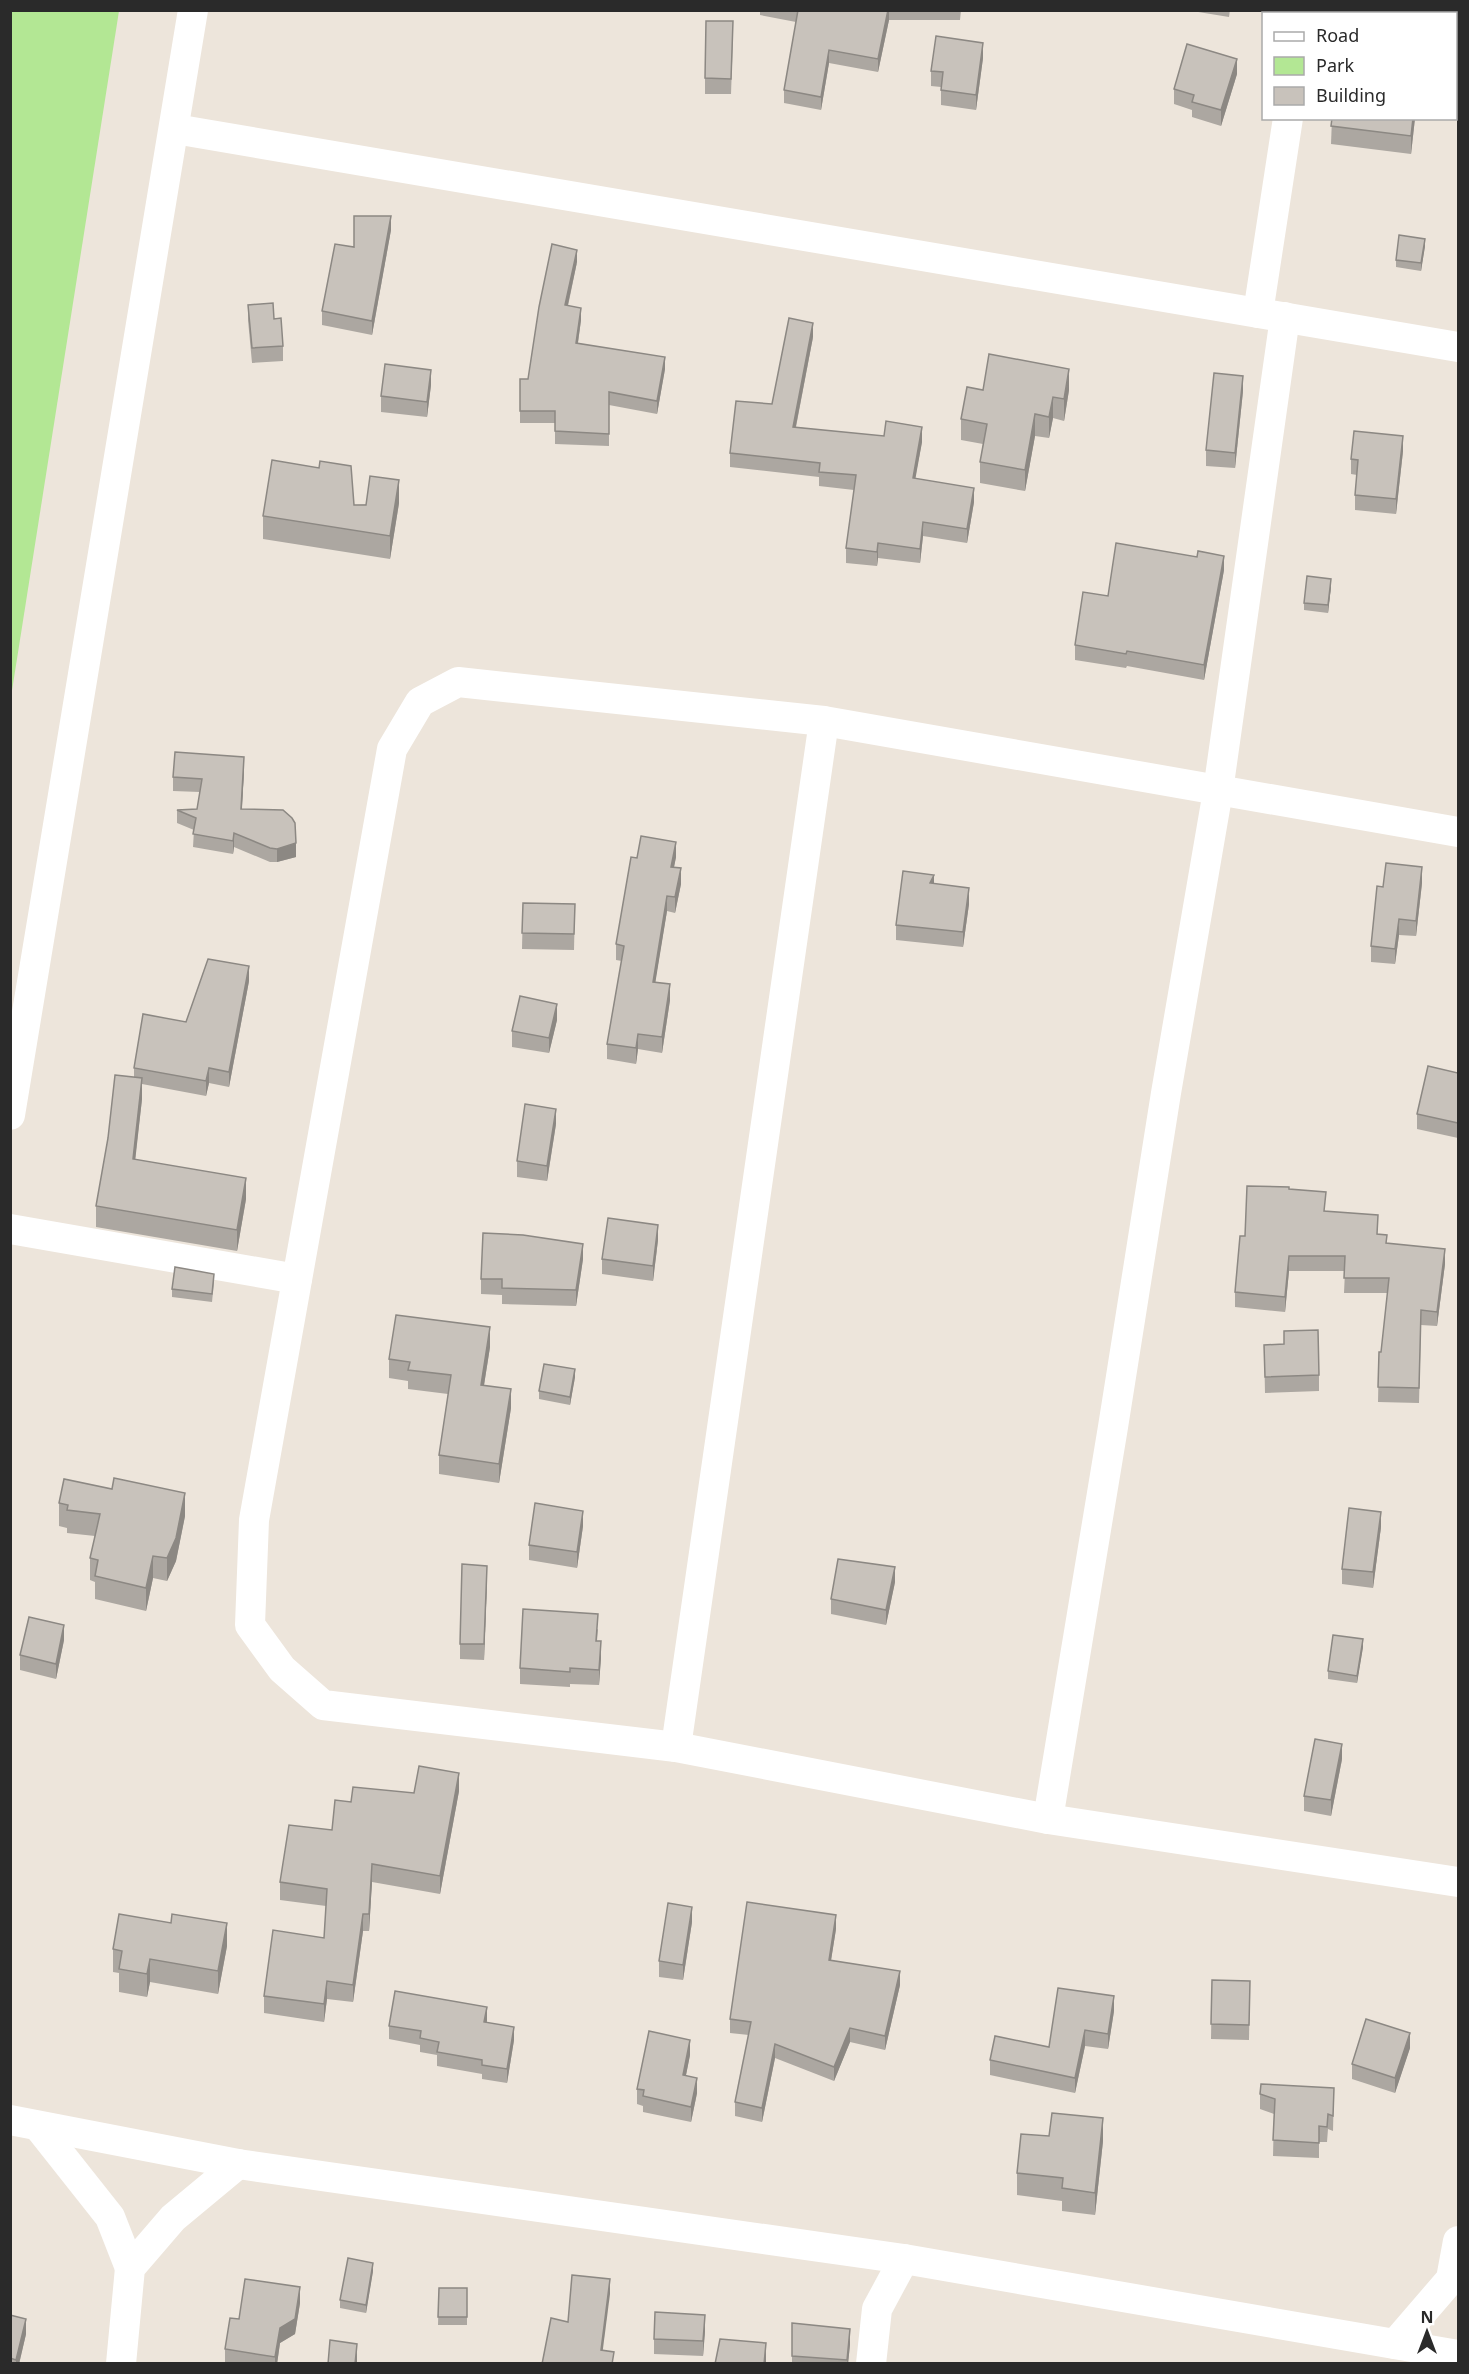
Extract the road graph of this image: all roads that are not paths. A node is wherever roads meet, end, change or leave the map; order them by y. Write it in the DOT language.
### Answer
graph roads {
  1 [pos="193,10"];
  2 [pos="1288,120"];
  3 [pos="175,129"];
  4 [pos="1271,315"];
  5 [pos="1458,346"];
  6 [pos="824,721"];
  7 [pos="1218,791"];
  8 [pos="1458,832"];
  9 [pos="10,1115"];
  10 [pos="10,1229"];
  11 [pos="297,1279"];
  12 [pos="676,1747"];
  13 [pos="1048,1819"];
  14 [pos="1458,1882"];
  15 [pos="24,2123"];
  16 [pos="238,2164"];
  17 [pos="1458,2241"];
  18 [pos="904,2259"];
  19 [pos="130,2268"];
  20 [pos="1455,2287"];
  21 [pos="1395,2344"];
  22 [pos="1458,2355"];
  23 [pos="121,2364"];
  24 [pos="871,2364"];
  1 -- 3 [label="street"];
  2 -- 4 [label="street"];
  3 -- 4 [label="street"];
  3 -- 9 [label="street"];
  4 -- 5 [label="street"];
  4 -- 7 [label="street"];
  6 -- 7 [label="street"];
  6 -- 11 [label="street"];
  6 -- 12 [label="street"];
  7 -- 8 [label="street"];
  7 -- 13 [label="street"];
  10 -- 11 [label="street"];
  11 -- 12 [label="street"];
  12 -- 13 [label="street"];
  13 -- 14 [label="street"];
  15 -- 16 [label="street"];
  15 -- 19 [label="street"];
  16 -- 18 [label="street"];
  16 -- 19 [label="street"];
  17 -- 20 [label="street"];
  18 -- 21 [label="street"];
  18 -- 24 [label="street"];
  19 -- 23 [label="street"];
  20 -- 21 [label="street"];
  21 -- 22 [label="street"];
}
